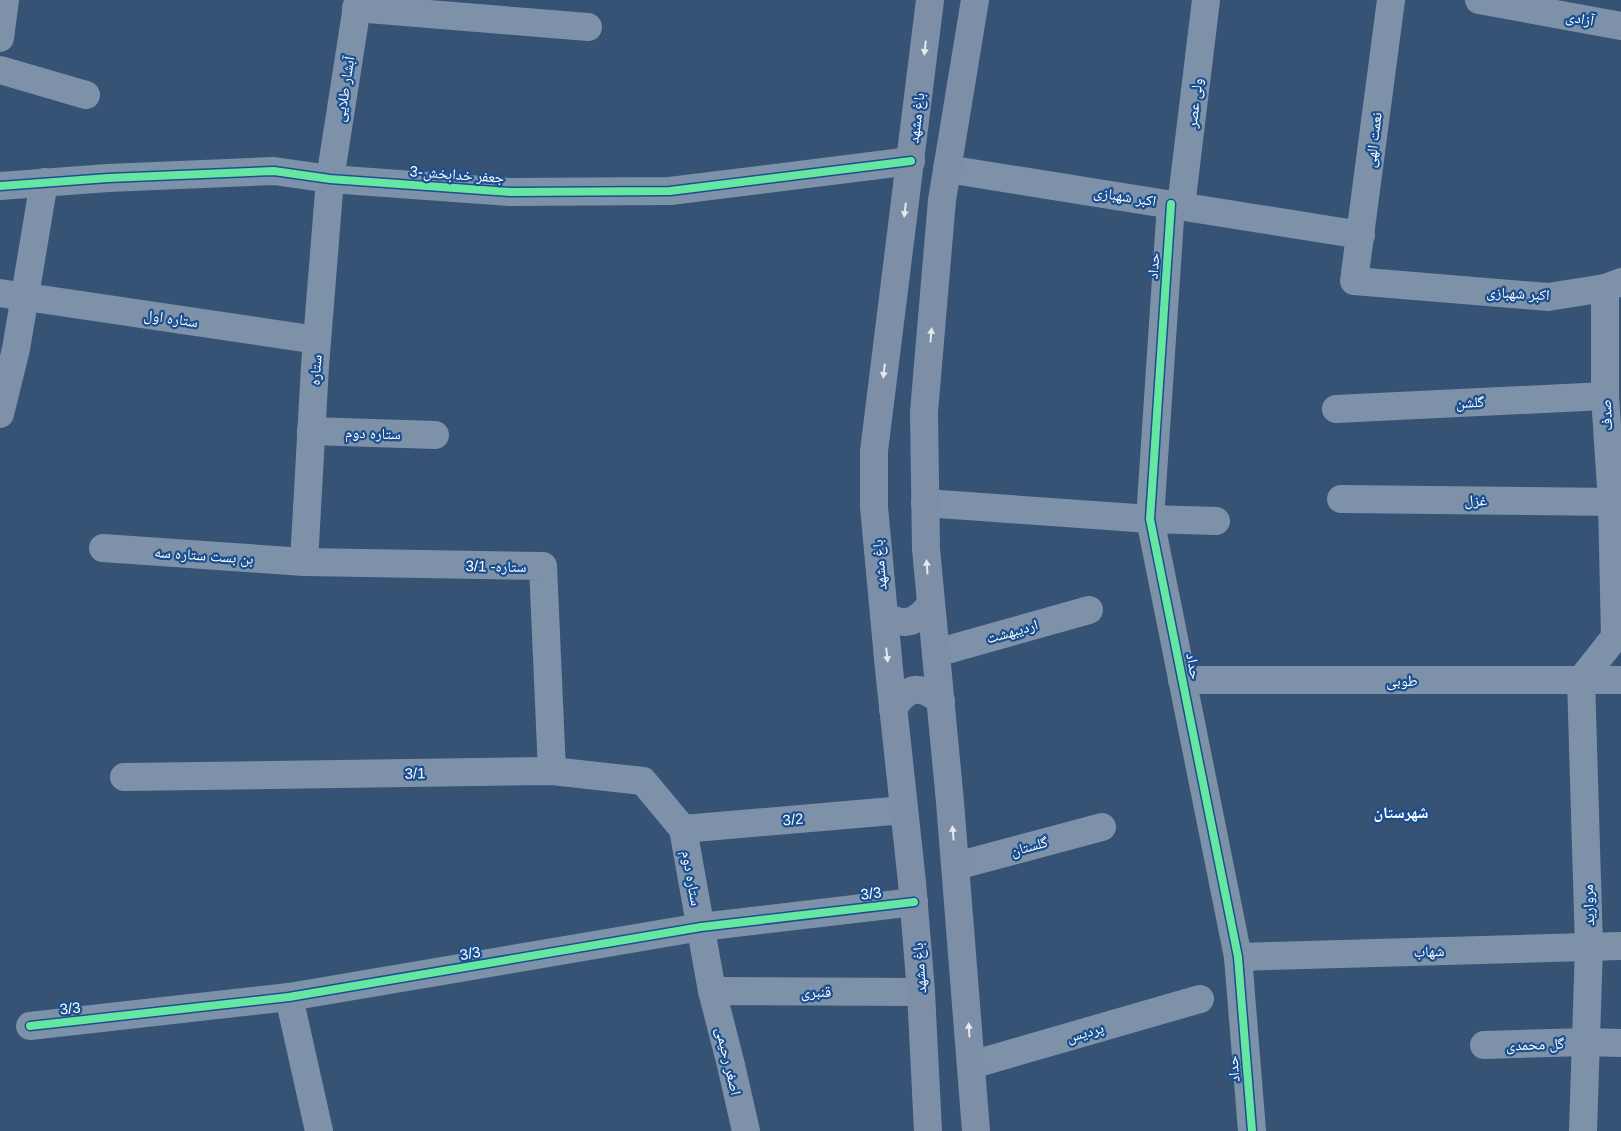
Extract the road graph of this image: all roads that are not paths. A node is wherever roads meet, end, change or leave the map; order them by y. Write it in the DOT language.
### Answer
graph roads {
  1 [pos="5,0"];
  2 [pos="930,0"];
  3 [pos="975,0"];
  4 [pos="1206,0"];
  5 [pos="1391,0"];
  6 [pos="1480,0"];
  7 [pos="357,4"];
  8 [pos="1621,26"];
  9 [pos="588,27"];
  10 [pos="0,38"];
  11 [pos="0,70"];
  12 [pos="86,95"];
  13 [pos="911,161"];
  14 [pos="947,169"];
  15 [pos="330,179"];
  16 [pos="44,182"];
  17 [pos="0,186"];
  18 [pos="1176,205"];
  19 [pos="1361,235"];
  20 [pos="1354,281"];
  21 [pos="1613,285"];
  22 [pos="13,295"];
  23 [pos="317,340"];
  24 [pos="8,347"];
  25 [pos="1605,396"];
  26 [pos="1336,409"];
  27 [pos="0,414"];
  28 [pos="311,431"];
  29 [pos="435,435"];
  30 [pos="1340,499"];
  31 [pos="1617,502"];
  32 [pos="926,503"];
  33 [pos="1150,519"];
  34 [pos="1216,521"];
  35 [pos="103,548"];
  36 [pos="304,562"];
  37 [pos="930,606"];
  38 [pos="1089,610"];
  39 [pos="884,616"];
  40 [pos="936,653"];
  41 [pos="1182,680"];
  42 [pos="1581,680"];
  43 [pos="1621,680"];
  44 [pos="941,702"];
  45 [pos="893,709"];
  46 [pos="552,771"];
  47 [pos="124,777"];
  48 [pos="904,810"];
  49 [pos="1102,827"];
  50 [pos="682,829"];
  51 [pos="956,866"];
  52 [pos="914,902"];
  53 [pos="701,927"];
  54 [pos="1589,946"];
  55 [pos="1621,946"];
  56 [pos="1238,957"];
  57 [pos="712,991"];
  58 [pos="921,992"];
  59 [pos="289,997"];
  60 [pos="1200,999"];
  61 [pos="30,1026"];
  62 [pos="1586,1042"];
  63 [pos="1621,1043"];
  64 [pos="1484,1045"];
  65 [pos="971,1065"];
  66 [pos="319,1131"];
  67 [pos="746,1131"];
  68 [pos="928,1131"];
  69 [pos="976,1131"];
  70 [pos="1252,1131"];
  71 [pos="1584,1131"];
  1 -- 10 [label="street"];
  2 -- 13 [label="main road, باغ مشهد, one-way"];
  3 -- 14 [label="main road"];
  4 -- 18 [label="street, ولی عصر"];
  5 -- 19 [label="street, نعمت الهی"];
  6 -- 8 [label="street, آزادی"];
  7 -- 9 [label="street"];
  7 -- 15 [label="street, آبشار طلایی"];
  11 -- 12 [label="street"];
  13 -- 15 [label="street, جعفر خدابخش-3"];
  13 -- 39 [label="main road, باغ مشهد, one-way"];
  14 -- 18 [label="street, اکبر شهبازی"];
  32 -- 14 [label="main road, one-way"];
  15 -- 16 [label="street, جعفر خدابخش-3"];
  15 -- 23 [label="street, ستاره"];
  16 -- 17 [label="street, جعفر خدابخش-3"];
  16 -- 22 [label="street"];
  18 -- 19 [label="street, اکبر شهبازی"];
  18 -- 33 [label="street, حداد"];
  19 -- 20 [label="street, نعمت الهی"];
  20 -- 21 [label="street, اکبر شهبازی"];
  21 -- 25 [label="street, صدف"];
  22 -- 23 [label="street, ستاره اول"];
  22 -- 24 [label="street"];
  23 -- 28 [label="street, ستاره"];
  24 -- 27 [label="street"];
  25 -- 26 [label="street, گلشن"];
  25 -- 31 [label="street, صدف"];
  28 -- 29 [label="street, ستاره دوم"];
  28 -- 36 [label="street, ستاره"];
  30 -- 31 [label="street, غزل"];
  31 -- 42 [label="street, صدف"];
  32 -- 33 [label="street"];
  37 -- 32 [label="main road, one-way"];
  33 -- 34 [label="street"];
  33 -- 41 [label="street, حداد"];
  35 -- 36 [label="street, بن بست ستاره سه"];
  36 -- 46 [label="street, ستاره- 3/1"];
  37 -- 39 [label="main road"];
  37 -- 40 [label="main road"];
  38 -- 40 [label="street, اردیبهشت"];
  39 -- 45 [label="main road, باغ مشهد, one-way"];
  40 -- 44 [label="main road"];
  41 -- 42 [label="street, طوبی"];
  41 -- 56 [label="street, حداد"];
  42 -- 43 [label="street, طوبی"];
  42 -- 54 [label="street, مروارید"];
  44 -- 45 [label="main road"];
  51 -- 44 [label="main road, one-way"];
  45 -- 48 [label="main road, باغ مشهد"];
  46 -- 47 [label="street, 3/1"];
  46 -- 50 [label="street, 3/1"];
  48 -- 50 [label="street, 3/2"];
  48 -- 52 [label="main road, باغ مشهد"];
  49 -- 51 [label="street, گلستان"];
  50 -- 53 [label="street, ستاره دوم"];
  65 -- 51 [label="main road, one-way"];
  52 -- 53 [label="street, 3/3"];
  52 -- 58 [label="main road, باغ مشهد"];
  53 -- 57 [label="street, ستاره دوم"];
  53 -- 59 [label="street, 3/3"];
  54 -- 55 [label="street, شهاب"];
  54 -- 56 [label="street, شهاب"];
  54 -- 62 [label="street, مروارید"];
  56 -- 70 [label="street, حداد"];
  57 -- 58 [label="street, قنبری"];
  57 -- 67 [label="street, اصغر رحیمی"];
  58 -- 68 [label="main road, باغ مشهد"];
  59 -- 61 [label="street, 3/3"];
  59 -- 66 [label="street"];
  60 -- 65 [label="street, پردیس"];
  62 -- 63 [label="street, گل محمدی"];
  62 -- 64 [label="street, گل محمدی"];
  62 -- 71 [label="street, مروارید"];
  65 -- 69 [label="main road"];
}
